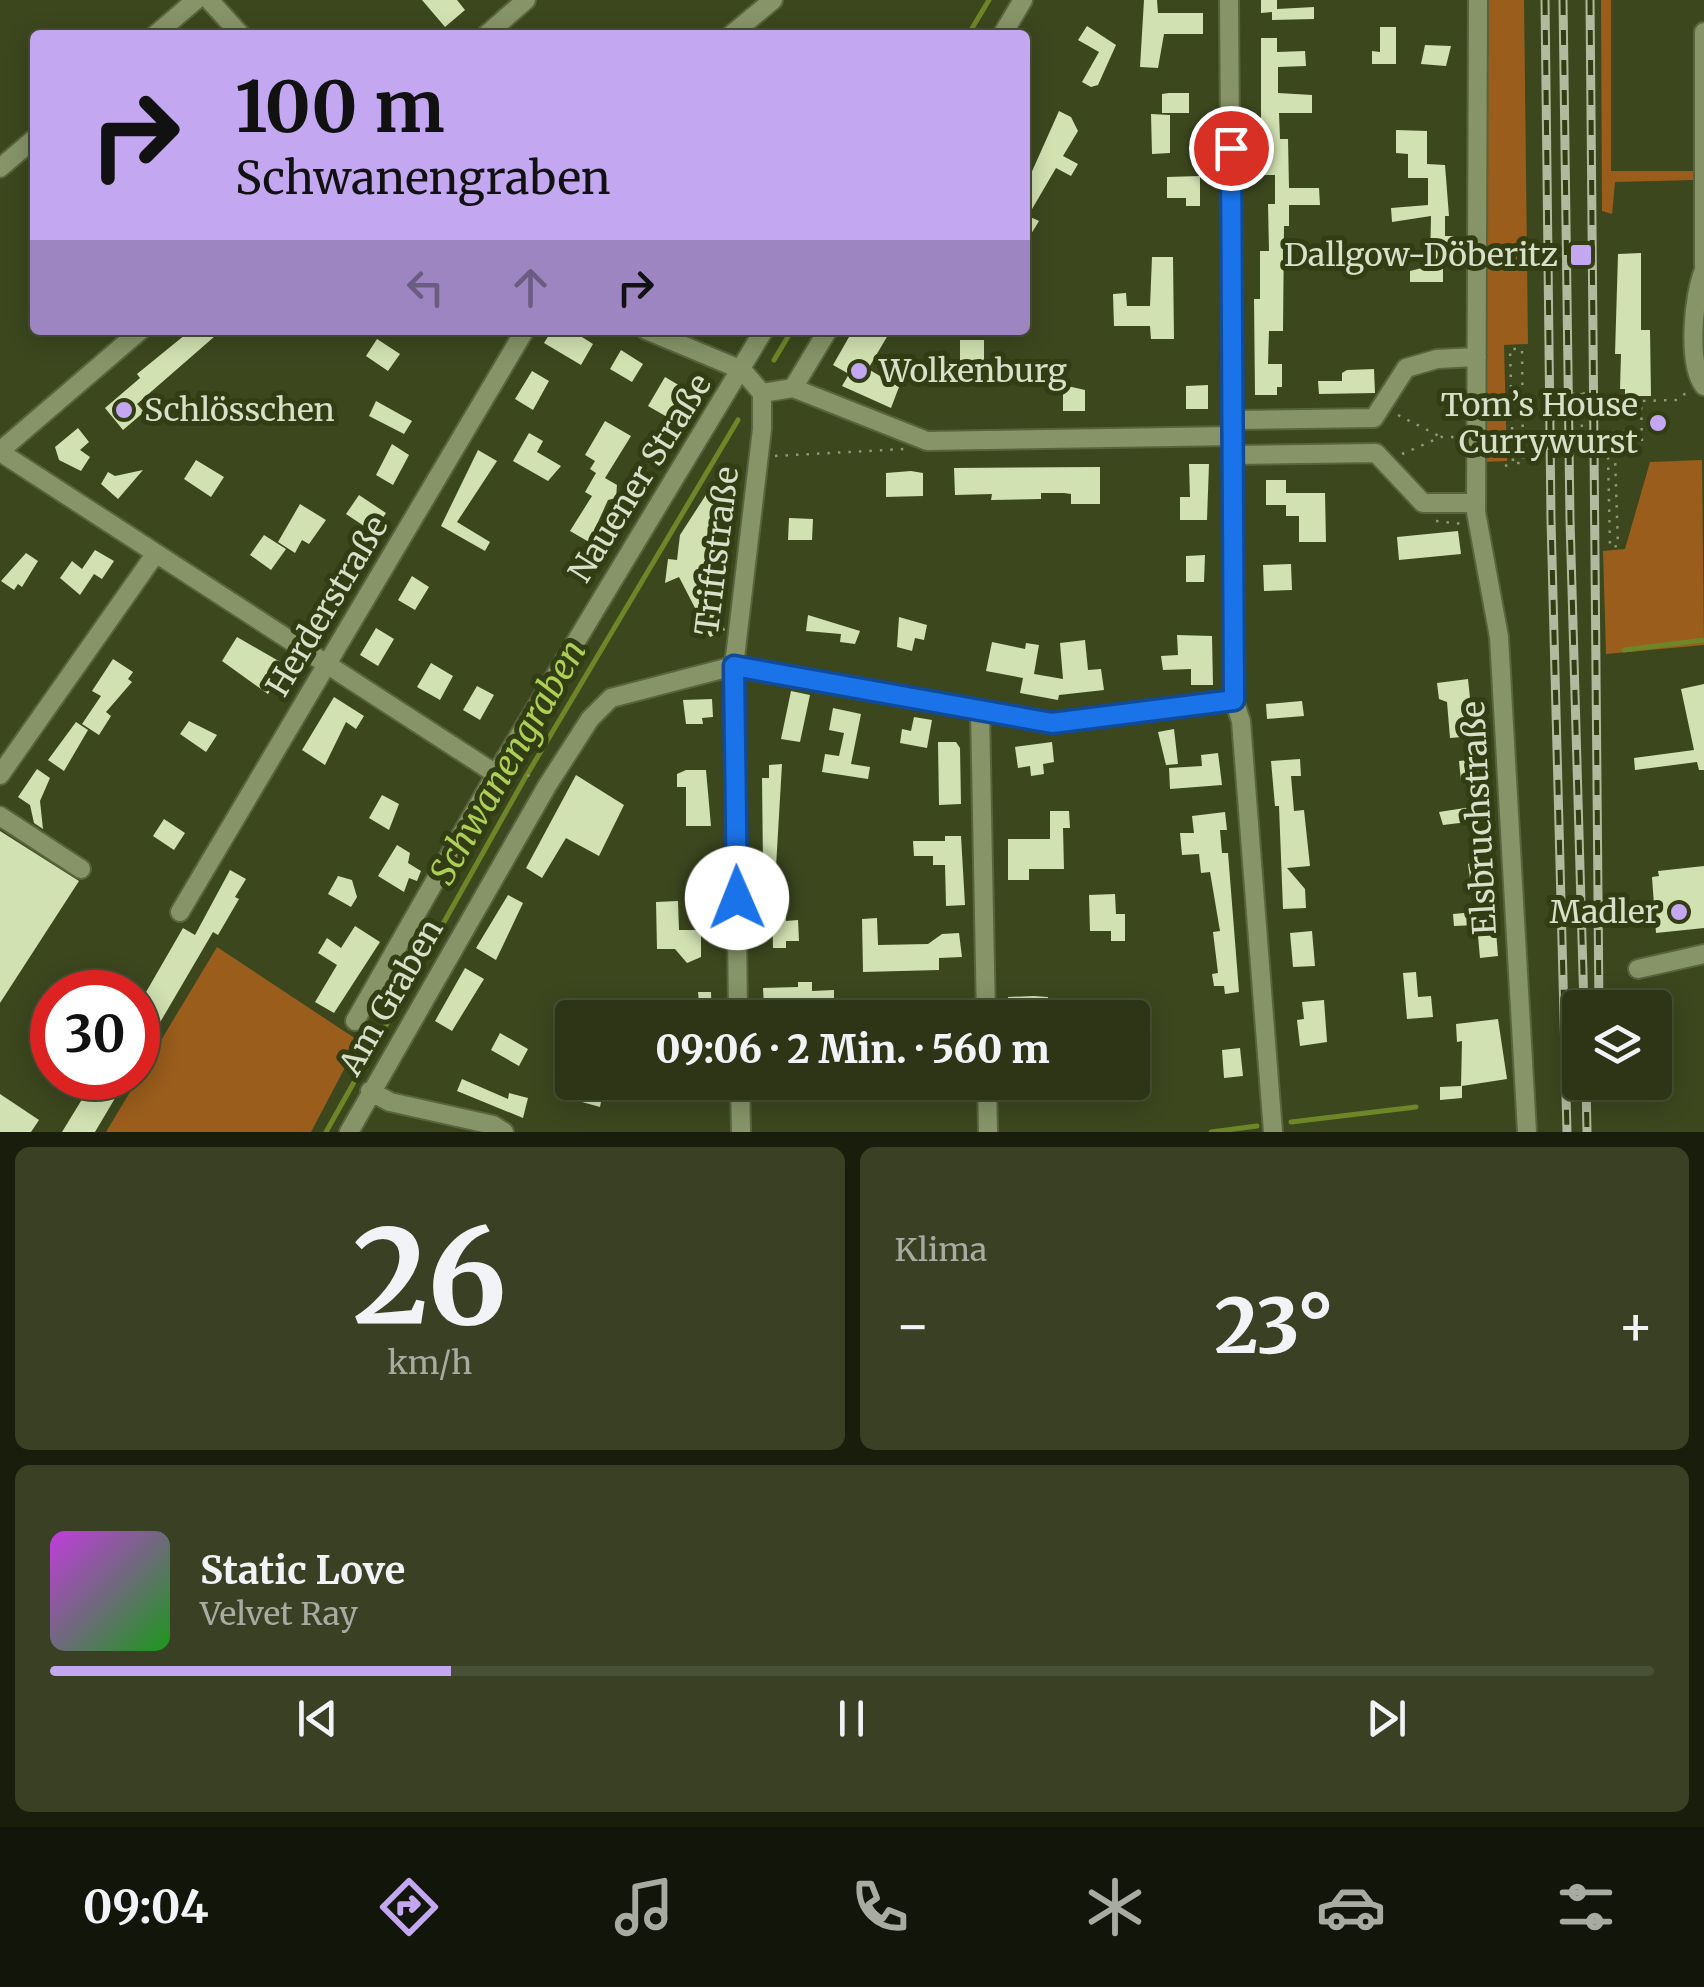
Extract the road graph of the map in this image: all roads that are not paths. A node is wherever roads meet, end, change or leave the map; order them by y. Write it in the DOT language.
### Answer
graph roads {
  1 [pos="196,0"];
  2 [pos="209,0"];
  3 [pos="526,0"];
  4 [pos="773,0"];
  5 [pos="1022,0"];
  6 [pos="1229,0"];
  7 [pos="1478,0"];
  8 [pos="162,30"];
  9 [pos="236,30"];
  10 [pos="492,30"];
  11 [pos="737,30"];
  12 [pos="1005,30"];
  13 [pos="1704,32"];
  14 [pos="30,142"];
  15 [pos="0,168"];
  16 [pos="1703,271"];
  17 [pos="136,335"];
  18 [pos="522,335"];
  19 [pos="658,335"];
  20 [pos="761,335"];
  21 [pos="825,335"];
  22 [pos="1477,357"];
  23 [pos="742,370"];
  24 [pos="1702,384"];
  25 [pos="793,388"];
  26 [pos="762,392"];
  27 [pos="1233,437"];
  28 [pos="0,451"];
  29 [pos="1475,503"];
  30 [pos="156,553"];
  31 [pos="327,665"];
  32 [pos="734,666"];
  33 [pos="1234,700"];
  34 [pos="980,712"];
  35 [pos="496,774"];
  36 [pos="0,775"];
  37 [pos="0,816"];
  38 [pos="81,869"];
  39 [pos="180,912"];
  40 [pos="1704,954"];
  41 [pos="1638,968"];
  42 [pos="738,1000"];
  43 [pos="986,1000"];
  44 [pos="355,1021"];
  45 [pos="370,1091"];
  46 [pos="740,1100"];
  47 [pos="987,1100"];
  48 [pos="348,1132"];
  49 [pos="504,1132"];
  50 [pos="740,1132"];
  51 [pos="988,1132"];
  52 [pos="1274,1132"];
  53 [pos="1527,1132"];
  1 -- 8 [label="street"];
  2 -- 9 [label="street"];
  3 -- 10 [label="street"];
  4 -- 11 [label="street"];
  5 -- 12 [label="street"];
  6 -- 27 [label="street"];
  7 -- 22 [label="street, Elsbruchstraße"];
  13 -- 16 [label="street"];
  14 -- 15 [label="street"];
  16 -- 24 [label="street"];
  17 -- 28 [label="street"];
  18 -- 31 [label="street, Herderstraße"];
  19 -- 23 [label="street"];
  20 -- 23 [label="street, Nauener Straße"];
  21 -- 25 [label="street"];
  22 -- 27 [label="street"];
  22 -- 29 [label="street, Elsbruchstraße"];
  23 -- 26 [label="street"];
  23 -- 35 [label="street, Nauener Straße"];
  25 -- 26 [label="street"];
  25 -- 27 [label="street"];
  26 -- 32 [label="street, Triftstraße"];
  27 -- 29 [label="street"];
  27 -- 33 [label="street"];
  28 -- 30 [label="street"];
  29 -- 53 [label="street, Elsbruchstraße"];
  30 -- 31 [label="street"];
  30 -- 36 [label="street"];
  31 -- 35 [label="street"];
  31 -- 39 [label="street, Herderstraße"];
  32 -- 34 [label="street"];
  32 -- 42 [label="street, Triftstraße"];
  32 -- 45 [label="street, Am Graben"];
  33 -- 34 [label="street"];
  33 -- 52 [label="street"];
  34 -- 43 [label="street"];
  35 -- 44 [label="street, Nauener Straße"];
  37 -- 38 [label="street"];
  40 -- 41 [label="street"];
  45 -- 48 [label="street, Am Graben"];
  45 -- 49 [label="street"];
  46 -- 50 [label="street"];
  47 -- 51 [label="street"];
}
